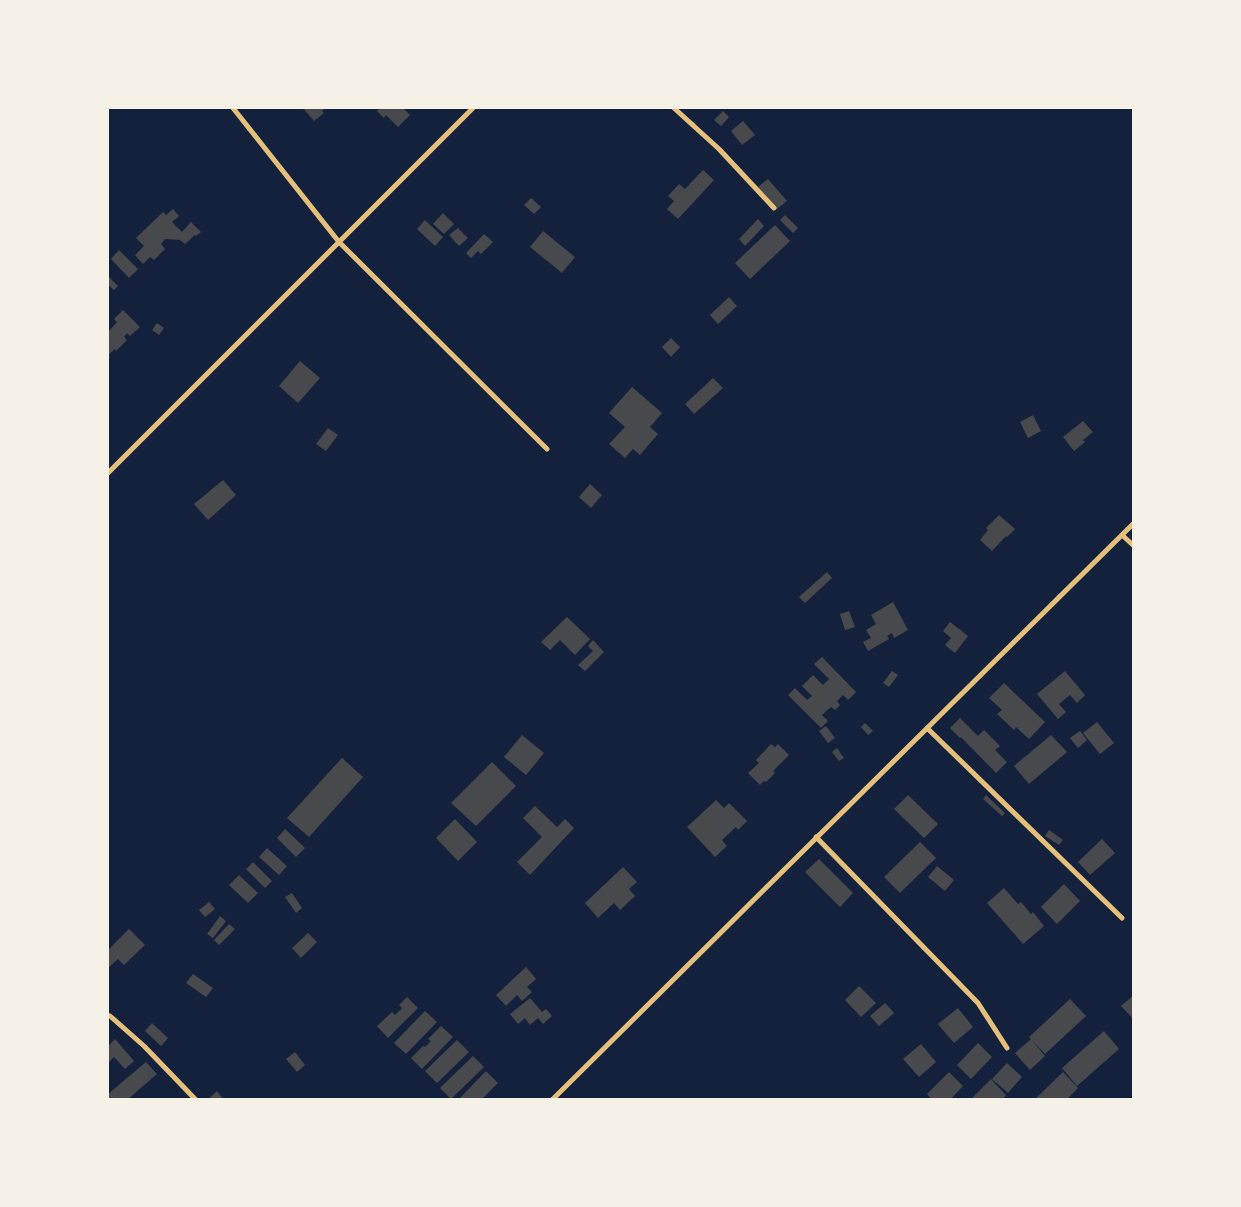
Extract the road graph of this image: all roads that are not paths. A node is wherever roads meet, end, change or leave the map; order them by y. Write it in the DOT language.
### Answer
graph roads {
  1 [pos="233,108"];
  2 [pos="473,108"];
  3 [pos="674,108"];
  4 [pos="774,208"];
  5 [pos="339,242"];
  6 [pos="547,449"];
  7 [pos="108,473"];
  8 [pos="1134,523"];
  9 [pos="1122,535"];
  10 [pos="1134,546"];
  11 [pos="927,728"];
  12 [pos="816,838"];
  13 [pos="1122,918"];
  14 [pos="110,1016"];
  15 [pos="1007,1048"];
  16 [pos="196,1100"];
  17 [pos="552,1100"];
  1 -- 5 [label="street"];
  2 -- 5 [label="street"];
  3 -- 4 [label="street"];
  5 -- 6 [label="street"];
  5 -- 7 [label="street"];
  8 -- 9 [label="street"];
  9 -- 10 [label="street"];
  9 -- 11 [label="street"];
  11 -- 12 [label="street"];
  11 -- 13 [label="street"];
  12 -- 15 [label="street"];
  12 -- 17 [label="street"];
  14 -- 16 [label="street"];
}
